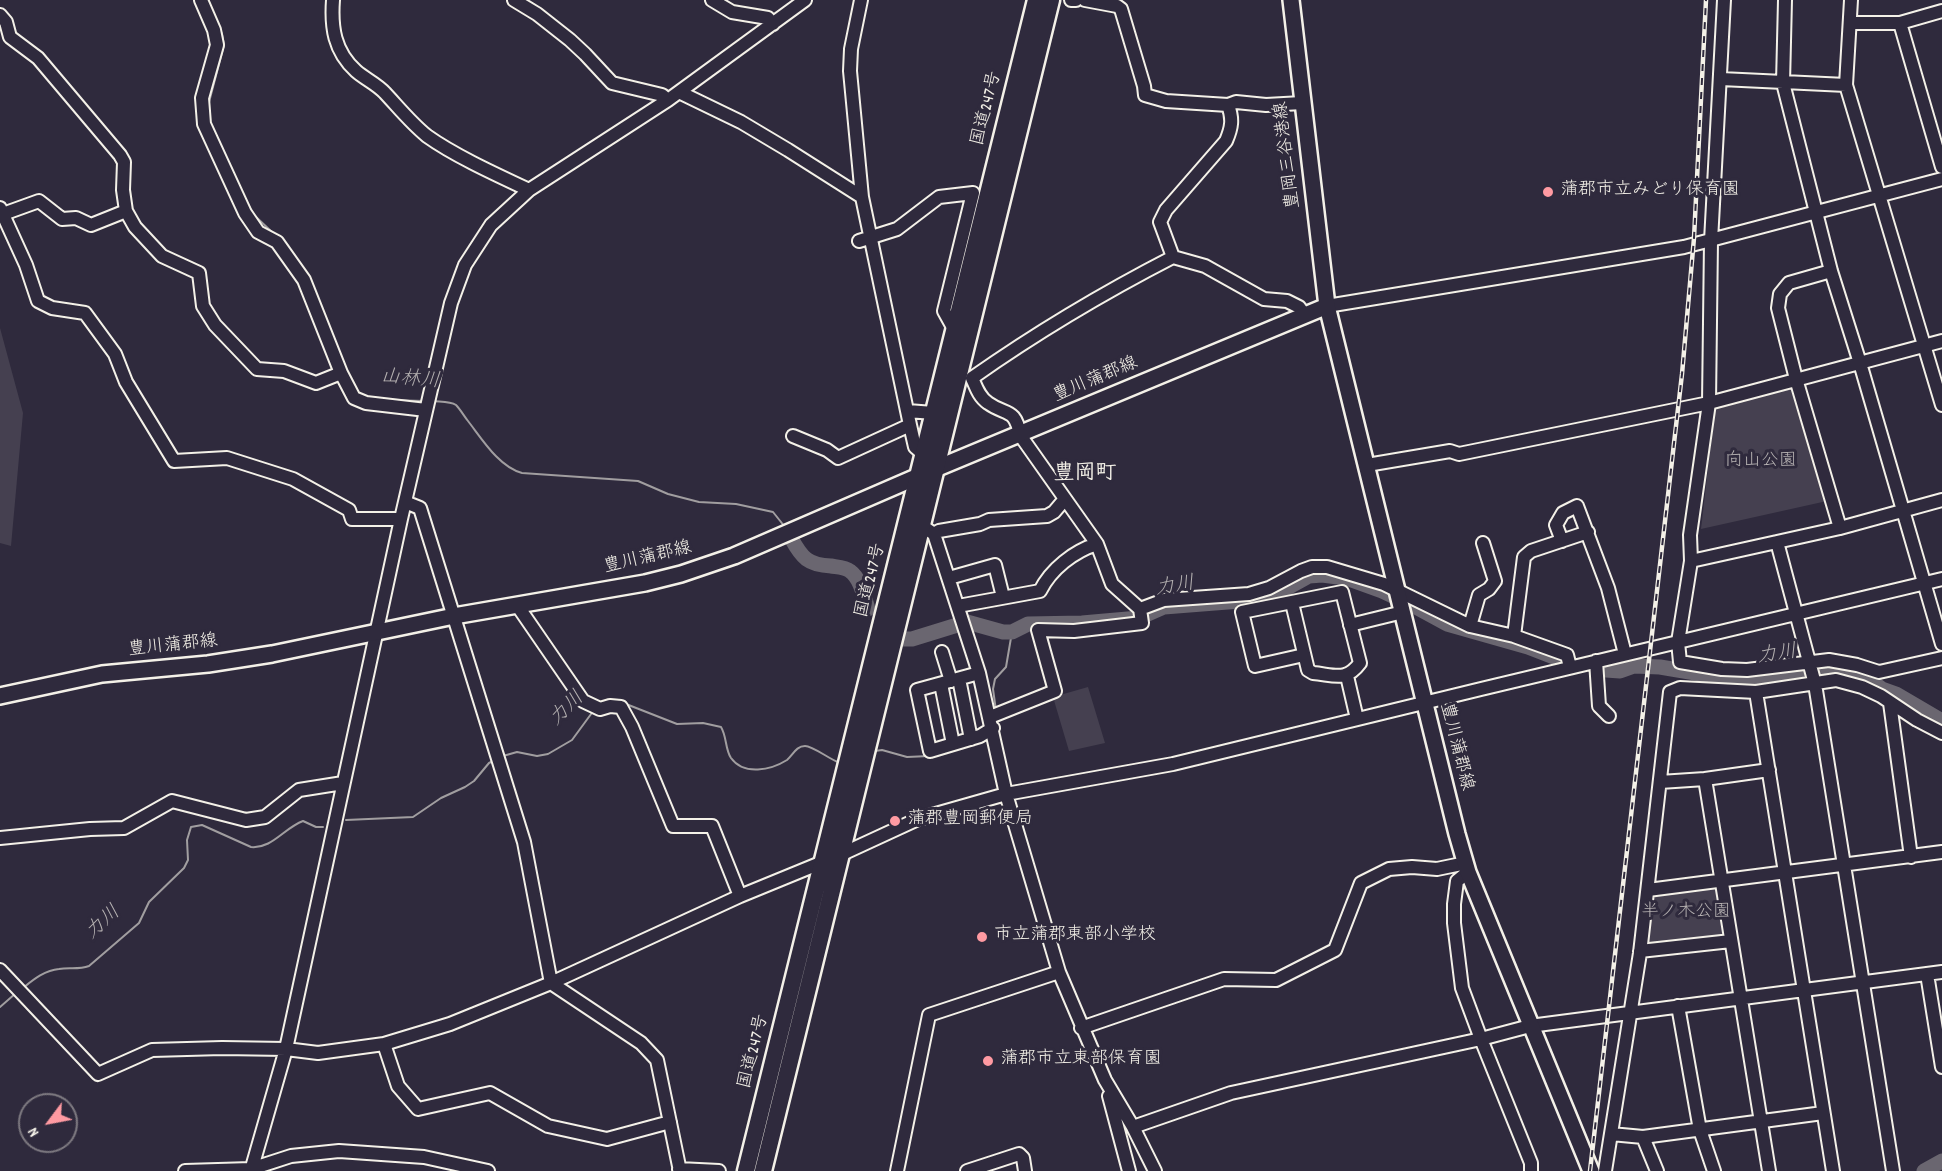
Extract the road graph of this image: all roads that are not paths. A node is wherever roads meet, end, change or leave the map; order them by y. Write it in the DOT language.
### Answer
graph roads {
  1 [pos="201,0"];
  2 [pos="333,0"];
  3 [pos="514,0"];
  4 [pos="712,0"];
  5 [pos="805,0"];
  6 [pos="861,0"];
  7 [pos="1036,0"];
  8 [pos="1051,0"];
  9 [pos="1071,0"];
  10 [pos="1076,0"];
  11 [pos="1085,0"];
  12 [pos="1291,0"];
  13 [pos="1724,0"];
  14 [pos="1785,0"];
  15 [pos="1851,0"];
  16 [pos="1942,11"];
  17 [pos="0,15"];
  18 [pos="1851,23"];
  19 [pos="1900,23"];
  20 [pos="773,24"];
  21 [pos="1721,79"];
  22 [pos="1783,83"];
  23 [pos="1846,85"];
  24 [pos="679,92"];
  25 [pos="668,100"];
  26 [pos="1302,103"];
  27 [pos="1228,105"];
  28 [pos="1942,167"];
  29 [pos="1942,179"];
  30 [pos="529,190"];
  31 [pos="1880,196"];
  32 [pos="862,197"];
  33 [pos="2,211"];
  34 [pos="126,211"];
  35 [pos="1816,213"];
  36 [pos="865,239"];
  37 [pos="1711,241"];
  38 [pos="1173,256"];
  39 [pos="1832,271"];
  40 [pos="1327,306"];
  41 [pos="1304,315"];
  42 [pos="954,328"];
  43 [pos="1942,341"];
  44 [pos="1924,346"];
  45 [pos="1860,363"];
  46 [pos="341,373"];
  47 [pos="1796,378"];
  48 [pos="1709,403"];
  49 [pos="428,404"];
  50 [pos="1942,405"];
  51 [pos="908,411"];
  52 [pos="933,413"];
  53 [pos="910,424"];
  54 [pos="1020,435"];
  55 [pos="793,436"];
  56 [pos="923,454"];
  57 [pos="1366,465"];
  58 [pos="935,470"];
  59 [pos="918,478"];
  60 [pos="1065,499"];
  61 [pos="1942,501"];
  62 [pos="405,502"];
  63 [pos="1902,511"];
  64 [pos="401,519"];
  65 [pos="1840,528"];
  66 [pos="928,530"];
  67 [pos="1588,532"];
  68 [pos="1562,541"];
  69 [pos="1777,542"];
  70 [pos="1483,543"];
  71 [pos="1097,544"];
  72 [pos="1691,561"];
  73 [pos="950,578"];
  74 [pos="1942,579"];
  75 [pos="1924,584"];
  76 [pos="1003,597"];
  77 [pos="1400,600"];
  78 [pos="1292,603"];
  79 [pos="517,605"];
  80 [pos="958,606"];
  81 [pos="1140,614"];
  82 [pos="1797,614"];
  83 [pos="454,616"];
  84 [pos="1350,625"];
  85 [pos="1470,626"];
  86 [pos="378,633"];
  87 [pos="1515,636"];
  88 [pos="1678,642"];
  89 [pos="1942,644"];
  90 [pos="942,652"];
  91 [pos="1625,654"];
  92 [pos="1304,655"];
  93 [pos="1942,658"];
  94 [pos="1596,661"];
  95 [pos="1811,664"];
  96 [pos="1570,668"];
  97 [pos="979,673"];
  98 [pos="1347,676"];
  99 [pos="950,681"];
  100 [pos="1815,684"];
  101 [pos="1755,692"];
  102 [pos="0,696"];
  103 [pos="1424,702"];
  104 [pos="1890,703"];
  105 [pos="1610,716"];
  106 [pos="1357,719"];
  107 [pos="994,724"];
  108 [pos="1942,733"];
  109 [pos="971,739"];
  110 [pos="953,744"];
  111 [pos="1769,770"];
  112 [pos="1706,778"];
  113 [pos="1660,782"];
  114 [pos="343,783"];
  115 [pos="1006,794"];
  116 [pos="0,838"];
  117 [pos="1942,852"];
  118 [pos="840,855"];
  119 [pos="1911,857"];
  120 [pos="822,861"];
  121 [pos="1844,865"];
  122 [pos="1467,868"];
  123 [pos="1786,871"];
  124 [pos="1722,880"];
  125 [pos="1648,890"];
  126 [pos="740,896"];
  127 [pos="1731,941"];
  128 [pos="1640,951"];
  129 [pos="0,970"];
  130 [pos="1059,972"];
  131 [pos="1942,972"];
  132 [pos="1927,974"];
  133 [pos="1862,982"];
  134 [pos="551,983"];
  135 [pos="1804,988"];
  136 [pos="1741,999"];
  137 [pos="1678,1006"];
  138 [pos="1630,1012"];
  139 [pos="1530,1026"];
  140 [pos="1081,1028"];
  141 [pos="1481,1040"];
  142 [pos="384,1044"];
  143 [pos="286,1049"];
  144 [pos="1942,1067"];
  145 [pos="1105,1080"];
  146 [pos="1823,1113"];
  147 [pos="670,1122"];
  148 [pos="1761,1122"];
  149 [pos="1133,1127"];
  150 [pos="1700,1130"];
  151 [pos="1611,1134"];
  152 [pos="1643,1137"];
  153 [pos="251,1170"];
  154 [pos="680,1170"];
  155 [pos="1893,1170"];
  156 [pos="185,1171"];
  157 [pos="488,1171"];
  158 [pos="719,1171"];
  159 [pos="746,1171"];
  160 [pos="763,1171"];
  161 [pos="897,1171"];
  162 [pos="967,1171"];
  163 [pos="1025,1171"];
  164 [pos="1129,1171"];
  165 [pos="1155,1171"];
  166 [pos="1531,1171"];
  167 [pos="1591,1171"];
  168 [pos="1605,1171"];
  169 [pos="1657,1171"];
  170 [pos="1714,1171"];
  171 [pos="1768,1171"];
  172 [pos="1833,1171"];
  1 -- 46 [label="street"];
  2 -- 30 [label="street"];
  3 -- 25 [label="street"];
  4 -- 20 [label="street"];
  5 -- 20 [label="street"];
  6 -- 32 [label="street"];
  7 -- 42 [label="highway, 国道247号"];
  8 -- 58 [label="highway, 国道247号"];
  9 -- 10 [label="street"];
  11 -- 27 [label="street"];
  12 -- 26 [label="main road, 豊岡三谷港線"];
  13 -- 21 [label="street"];
  14 -- 22 [label="street"];
  15 -- 18 [label="street"];
  16 -- 19 [label="street"];
  17 -- 34 [label="street"];
  18 -- 19 [label="street"];
  18 -- 23 [label="street"];
  19 -- 28 [label="street"];
  20 -- 24 [label="street"];
  21 -- 22 [label="street"];
  21 -- 37 [label="street"];
  22 -- 23 [label="street"];
  22 -- 35 [label="street"];
  23 -- 31 [label="street"];
  24 -- 25 [label="street"];
  24 -- 32 [label="street"];
  25 -- 30 [label="street"];
  26 -- 27 [label="street"];
  26 -- 40 [label="main road, 豊岡三谷港線"];
  27 -- 38 [label="street"];
  29 -- 31 [label="street"];
  30 -- 49 [label="street"];
  31 -- 35 [label="street"];
  31 -- 44 [label="street"];
  32 -- 36 [label="street"];
  33 -- 34 [label="street"];
  33 -- 64 [label="street"];
  34 -- 46 [label="street"];
  35 -- 37 [label="street"];
  35 -- 39 [label="street"];
  36 -- 42 [label="street"];
  36 -- 51 [label="street"];
  37 -- 40 [label="street"];
  37 -- 48 [label="street"];
  38 -- 41 [label="street"];
  38 -- 54 [label="street"];
  39 -- 45 [label="street"];
  39 -- 47 [label="street"];
  40 -- 41 [label="main road, 豊川蒲郡線"];
  40 -- 57 [label="main road, 豊川蒲郡線"];
  41 -- 54 [label="main road, 豊川蒲郡線"];
  42 -- 52 [label="highway, 国道247号"];
  43 -- 44 [label="street"];
  44 -- 45 [label="street"];
  44 -- 50 [label="street"];
  45 -- 47 [label="street"];
  45 -- 63 [label="street"];
  46 -- 49 [label="street"];
  47 -- 48 [label="street"];
  47 -- 65 [label="street"];
  48 -- 57 [label="street"];
  48 -- 72 [label="street"];
  49 -- 62 [label="street"];
  51 -- 52 [label="street"];
  51 -- 53 [label="street"];
  52 -- 56 [label="highway, 国道247号"];
  53 -- 55 [label="street"];
  53 -- 56 [label="street"];
  54 -- 58 [label="main road, 豊川蒲郡線"];
  54 -- 60 [label="street"];
  56 -- 59 [label="highway, 国道247号"];
  57 -- 77 [label="main road, 豊川蒲郡線"];
  58 -- 59 [label="main road, 豊川蒲郡線"];
  58 -- 66 [label="highway, 国道247号"];
  59 -- 79 [label="main road, 豊川蒲郡線"];
  59 -- 120 [label="highway, 国道247号"];
  60 -- 66 [label="street"];
  60 -- 71 [label="street"];
  61 -- 63 [label="street"];
  62 -- 64 [label="street"];
  62 -- 83 [label="street"];
  63 -- 65 [label="street"];
  63 -- 75 [label="street"];
  64 -- 86 [label="street"];
  65 -- 69 [label="street"];
  66 -- 73 [label="street"];
  66 -- 118 [label="highway, 国道247号"];
  67 -- 68 [label="street"];
  67 -- 68 [label="street"];
  67 -- 91 [label="street"];
  68 -- 87 [label="street"];
  69 -- 72 [label="street"];
  69 -- 82 [label="street"];
  70 -- 85 [label="street"];
  71 -- 76 [label="street"];
  71 -- 81 [label="street"];
  72 -- 88 [label="street"];
  73 -- 76 [label="street"];
  73 -- 80 [label="street"];
  74 -- 75 [label="street"];
  75 -- 82 [label="street"];
  75 -- 89 [label="street"];
  76 -- 80 [label="street"];
  77 -- 81 [label="street"];
  77 -- 84 [label="street"];
  77 -- 85 [label="street"];
  77 -- 103 [label="main road, 豊川蒲郡線"];
  78 -- 84 [label="street"];
  78 -- 92 [label="street"];
  78 -- 92 [label="street"];
  79 -- 83 [label="main road, 豊川蒲郡線"];
  79 -- 126 [label="street"];
  80 -- 97 [label="street"];
  81 -- 107 [label="street"];
  82 -- 88 [label="street"];
  82 -- 95 [label="street"];
  83 -- 86 [label="main road, 豊川蒲郡線"];
  83 -- 134 [label="street"];
  84 -- 98 [label="street"];
  85 -- 87 [label="street"];
  86 -- 102 [label="main road, 豊川蒲郡線"];
  86 -- 114 [label="street"];
  87 -- 96 [label="street"];
  88 -- 91 [label="street"];
  88 -- 95 [label="street"];
  90 -- 99 [label="street"];
  91 -- 94 [label="street"];
  92 -- 98 [label="street"];
  93 -- 95 [label="street"];
  94 -- 96 [label="street"];
  94 -- 105 [label="street"];
  95 -- 100 [label="street"];
  96 -- 103 [label="street"];
  97 -- 99 [label="street"];
  97 -- 107 [label="street"];
  98 -- 106 [label="street"];
  99 -- 109 [label="street"];
  99 -- 110 [label="street"];
  99 -- 110 [label="street"];
  100 -- 101 [label="street"];
  100 -- 104 [label="street"];
  100 -- 121 [label="street"];
  101 -- 111 [label="street"];
  101 -- 113 [label="street"];
  103 -- 106 [label="street"];
  103 -- 122 [label="main road, 豊川蒲郡線"];
  104 -- 108 [label="street"];
  104 -- 119 [label="street"];
  106 -- 115 [label="street"];
  107 -- 109 [label="street"];
  107 -- 115 [label="street"];
  109 -- 110 [label="street"];
  111 -- 112 [label="street"];
  111 -- 123 [label="street"];
  112 -- 113 [label="street"];
  112 -- 124 [label="street"];
  113 -- 125 [label="street"];
  114 -- 116 [label="street"];
  114 -- 143 [label="street"];
  115 -- 118 [label="street"];
  115 -- 130 [label="street"];
  117 -- 119 [label="street"];
  118 -- 120 [label="street"];
  118 -- 160 [label="highway, 国道247号"];
  119 -- 121 [label="street"];
  120 -- 126 [label="street"];
  120 -- 159 [label="highway, 国道247号"];
  121 -- 123 [label="street"];
  121 -- 133 [label="street"];
  122 -- 139 [label="main road, 豊川蒲郡線"];
  122 -- 140 [label="street"];
  122 -- 141 [label="street"];
  123 -- 124 [label="street"];
  123 -- 135 [label="street"];
  124 -- 125 [label="street"];
  124 -- 127 [label="street"];
  125 -- 128 [label="street"];
  126 -- 134 [label="street"];
  127 -- 128 [label="street"];
  127 -- 136 [label="street"];
  128 -- 138 [label="street"];
  129 -- 143 [label="street"];
  130 -- 140 [label="street"];
  130 -- 161 [label="street"];
  131 -- 132 [label="street"];
  132 -- 133 [label="street"];
  132 -- 144 [label="street"];
  133 -- 135 [label="street"];
  133 -- 155 [label="street"];
  134 -- 142 [label="street"];
  134 -- 147 [label="street"];
  135 -- 136 [label="street"];
  135 -- 146 [label="street"];
  136 -- 137 [label="street"];
  136 -- 148 [label="street"];
  137 -- 138 [label="street"];
  137 -- 150 [label="street"];
  138 -- 139 [label="street"];
  138 -- 151 [label="street"];
  139 -- 141 [label="street"];
  139 -- 167 [label="main road, 豊川蒲郡線"];
  140 -- 145 [label="street"];
  141 -- 149 [label="street"];
  141 -- 166 [label="street"];
  142 -- 143 [label="street"];
  142 -- 147 [label="street"];
  143 -- 153 [label="street"];
  145 -- 149 [label="street"];
  145 -- 164 [label="street"];
  146 -- 148 [label="street"];
  146 -- 172 [label="street"];
  147 -- 154 [label="street"];
  148 -- 150 [label="street"];
  148 -- 171 [label="street"];
  149 -- 165 [label="street"];
  150 -- 152 [label="street"];
  150 -- 170 [label="street"];
  151 -- 152 [label="street"];
  151 -- 168 [label="street"];
  152 -- 169 [label="street"];
  153 -- 156 [label="street"];
  153 -- 157 [label="street"];
  154 -- 158 [label="street"];
  162 -- 163 [label="street"];
}
